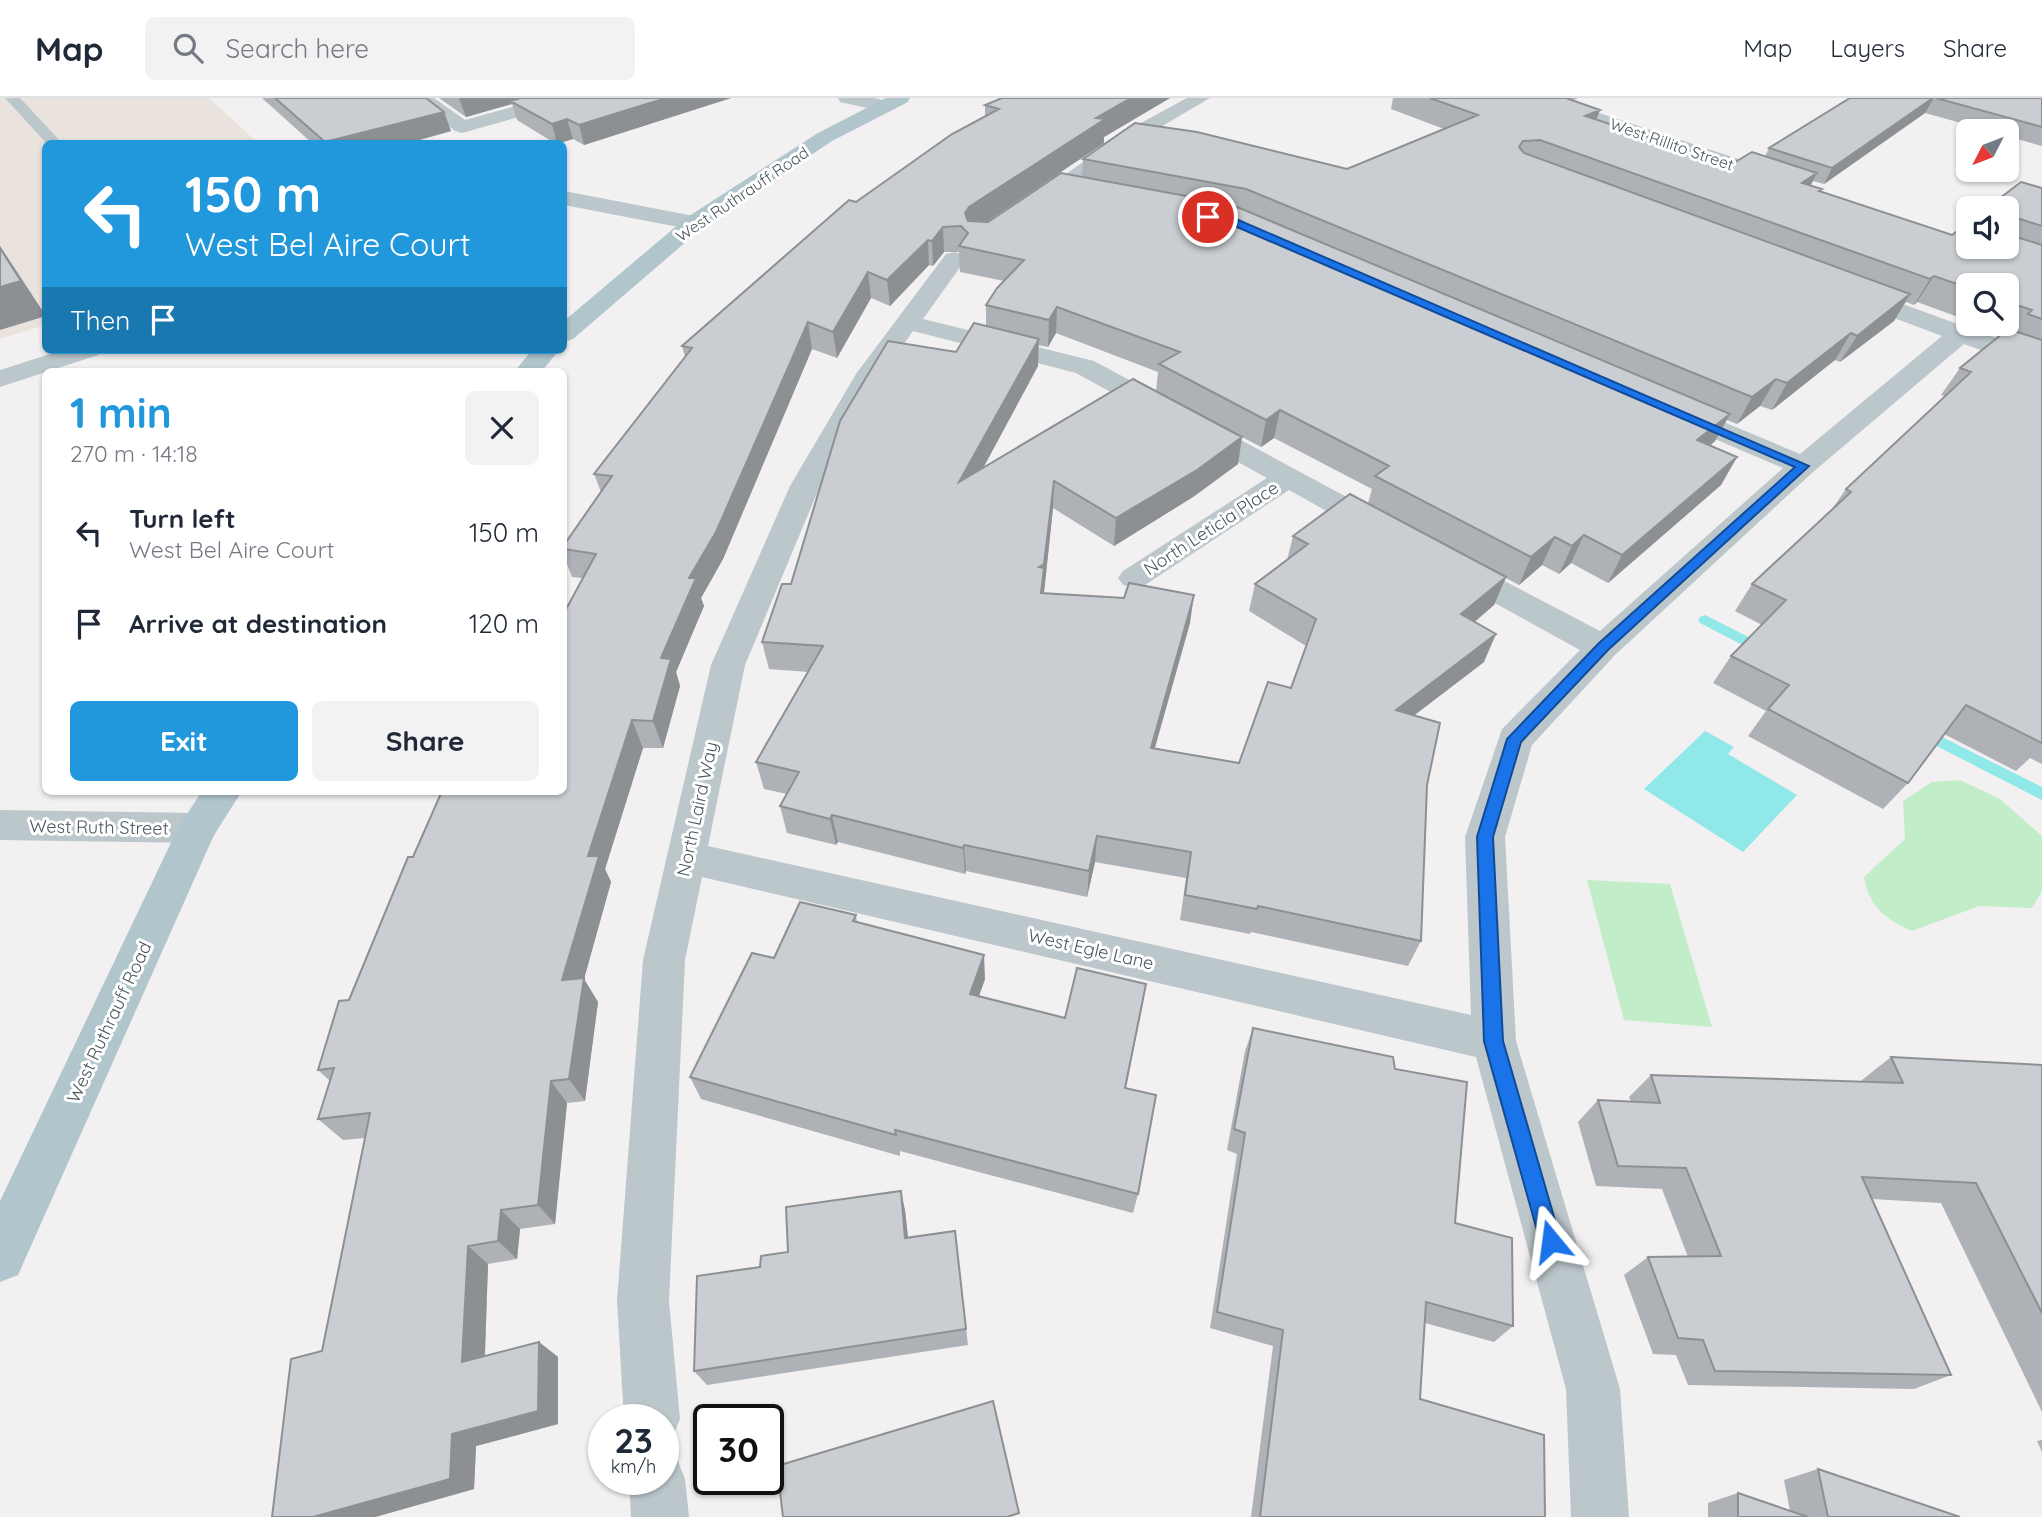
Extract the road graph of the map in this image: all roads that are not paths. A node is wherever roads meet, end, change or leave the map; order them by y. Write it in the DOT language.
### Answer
graph roads {
  1 [pos="12,98"];
  2 [pos="422,98"];
  3 [pos="565,98"];
  4 [pos="847,98"];
  5 [pos="1201,98"];
  6 [pos="1535,98"];
  7 [pos="893,102"];
  8 [pos="475,136"];
  9 [pos="51,140"];
  10 [pos="1798,186"];
  11 [pos="1059,188"];
  12 [pos="1085,193"];
  13 [pos="567,199"];
  14 [pos="1013,218"];
  15 [pos="694,223"];
  16 [pos="954,259"];
  17 [pos="1832,286"];
  18 [pos="906,321"];
  19 [pos="567,331"];
  20 [pos="1956,332"];
  21 [pos="1958,336"];
  22 [pos="1965,336"];
  23 [pos="77,354"];
  24 [pos="543,354"];
  25 [pos="2042,364"];
  26 [pos="531,368"];
  27 [pos="0,379"];
  28 [pos="1651,401"];
  29 [pos="1803,466"];
  30 [pos="1288,478"];
  31 [pos="1134,578"];
  32 [pos="1603,647"];
  33 [pos="220,795"];
  34 [pos="0,825"];
  35 [pos="198,828"];
  36 [pos="688,858"];
  37 [pos="1494,1041"];
  38 [pos="0,1257"];
  39 [pos="651,1404"];
  40 [pos="658,1495"];
  41 [pos="660,1517"];
  42 [pos="1601,1517"];
  1 -- 9 [label="lane"];
  2 -- 8 [label="street"];
  3 -- 8 [label="street"];
  4 -- 7 [label="street"];
  5 -- 11 [label="street"];
  6 -- 10 [label="street, West Rillito Street"];
  7 -- 15 [label="main road, West Ruthrauff Road"];
  11 -- 12 [label="street"];
  11 -- 14 [label="street"];
  13 -- 15 [label="street"];
  15 -- 19 [label="main road, West Ruthrauff Road"];
  16 -- 18 [label="street, North Laird Way"];
  17 -- 20 [label="street"];
  18 -- 30 [label="street"];
  18 -- 36 [label="street, North Laird Way"];
  21 -- 29 [label="street"];
  22 -- 25 [label="street"];
  23 -- 27 [label="street"];
  24 -- 26 [label="main road"];
  28 -- 29 [label="street"];
  29 -- 32 [label="street"];
  30 -- 31 [label="street, North Leticia Place"];
  30 -- 32 [label="street"];
  32 -- 37 [label="street"];
  33 -- 35 [label="main road, West Ruthrauff Road"];
  34 -- 35 [label="street, West Ruth Street"];
  35 -- 38 [label="main road, West Ruthrauff Road"];
  36 -- 37 [label="street, West Egle Lane"];
  36 -- 39 [label="street, North Laird Way"];
  37 -- 42 [label="street"];
  40 -- 41 [label="street"];
}
